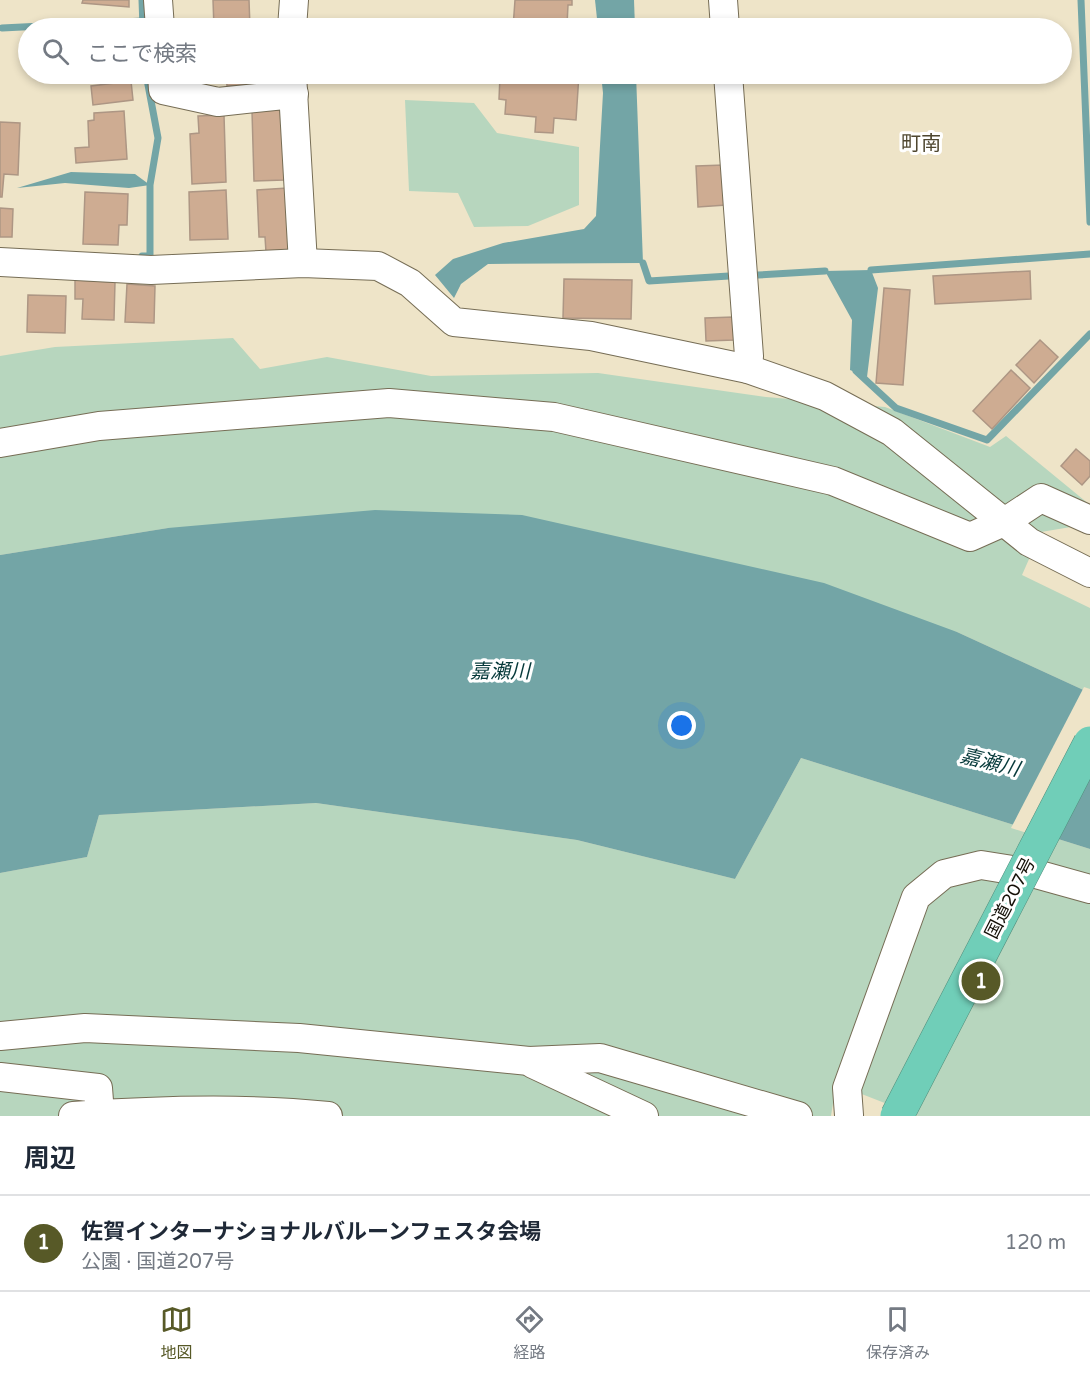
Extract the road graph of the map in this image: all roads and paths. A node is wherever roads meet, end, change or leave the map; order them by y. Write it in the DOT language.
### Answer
graph roads {
  1 [pos="158,0"];
  2 [pos="294,0"];
  3 [pos="723,0"];
  4 [pos="159,18"];
  5 [pos="292,18"];
  6 [pos="724,18"];
  7 [pos="163,84"];
  8 [pos="293,84"];
  9 [pos="729,84"];
  10 [pos="0,262"];
  11 [pos="303,263"];
  12 [pos="748,369"];
  13 [pos="0,443"];
  14 [pos="1090,520"];
  15 [pos="1006,521"];
  16 [pos="1090,573"];
  17 [pos="1090,743"];
  18 [pos="1090,889"];
  19 [pos="0,1036"];
  20 [pos="529,1061"];
  21 [pos="0,1077"];
  22 [pos="87,1115"];
  23 [pos="328,1116"];
  24 [pos="644,1116"];
  25 [pos="798,1116"];
  26 [pos="850,1116"];
  27 [pos="897,1116"];
  1 -- 4 [label="street"];
  2 -- 5 [label="street"];
  3 -- 6 [label="street"];
  7 -- 8 [label="street"];
  8 -- 11 [label="street"];
  9 -- 12 [label="street"];
  10 -- 11 [label="street"];
  11 -- 12 [label="street"];
  12 -- 15 [label="street"];
  13 -- 15 [label="street"];
  14 -- 15 [label="street"];
  15 -- 16 [label="street"];
  17 -- 27 [label="highway, 国道207号, bridge"];
  18 -- 26 [label="street"];
  19 -- 20 [label="street"];
  20 -- 24 [label="street"];
  20 -- 25 [label="street"];
  21 -- 22 [label="street"];
  22 -- 23 [label="street"];
}
